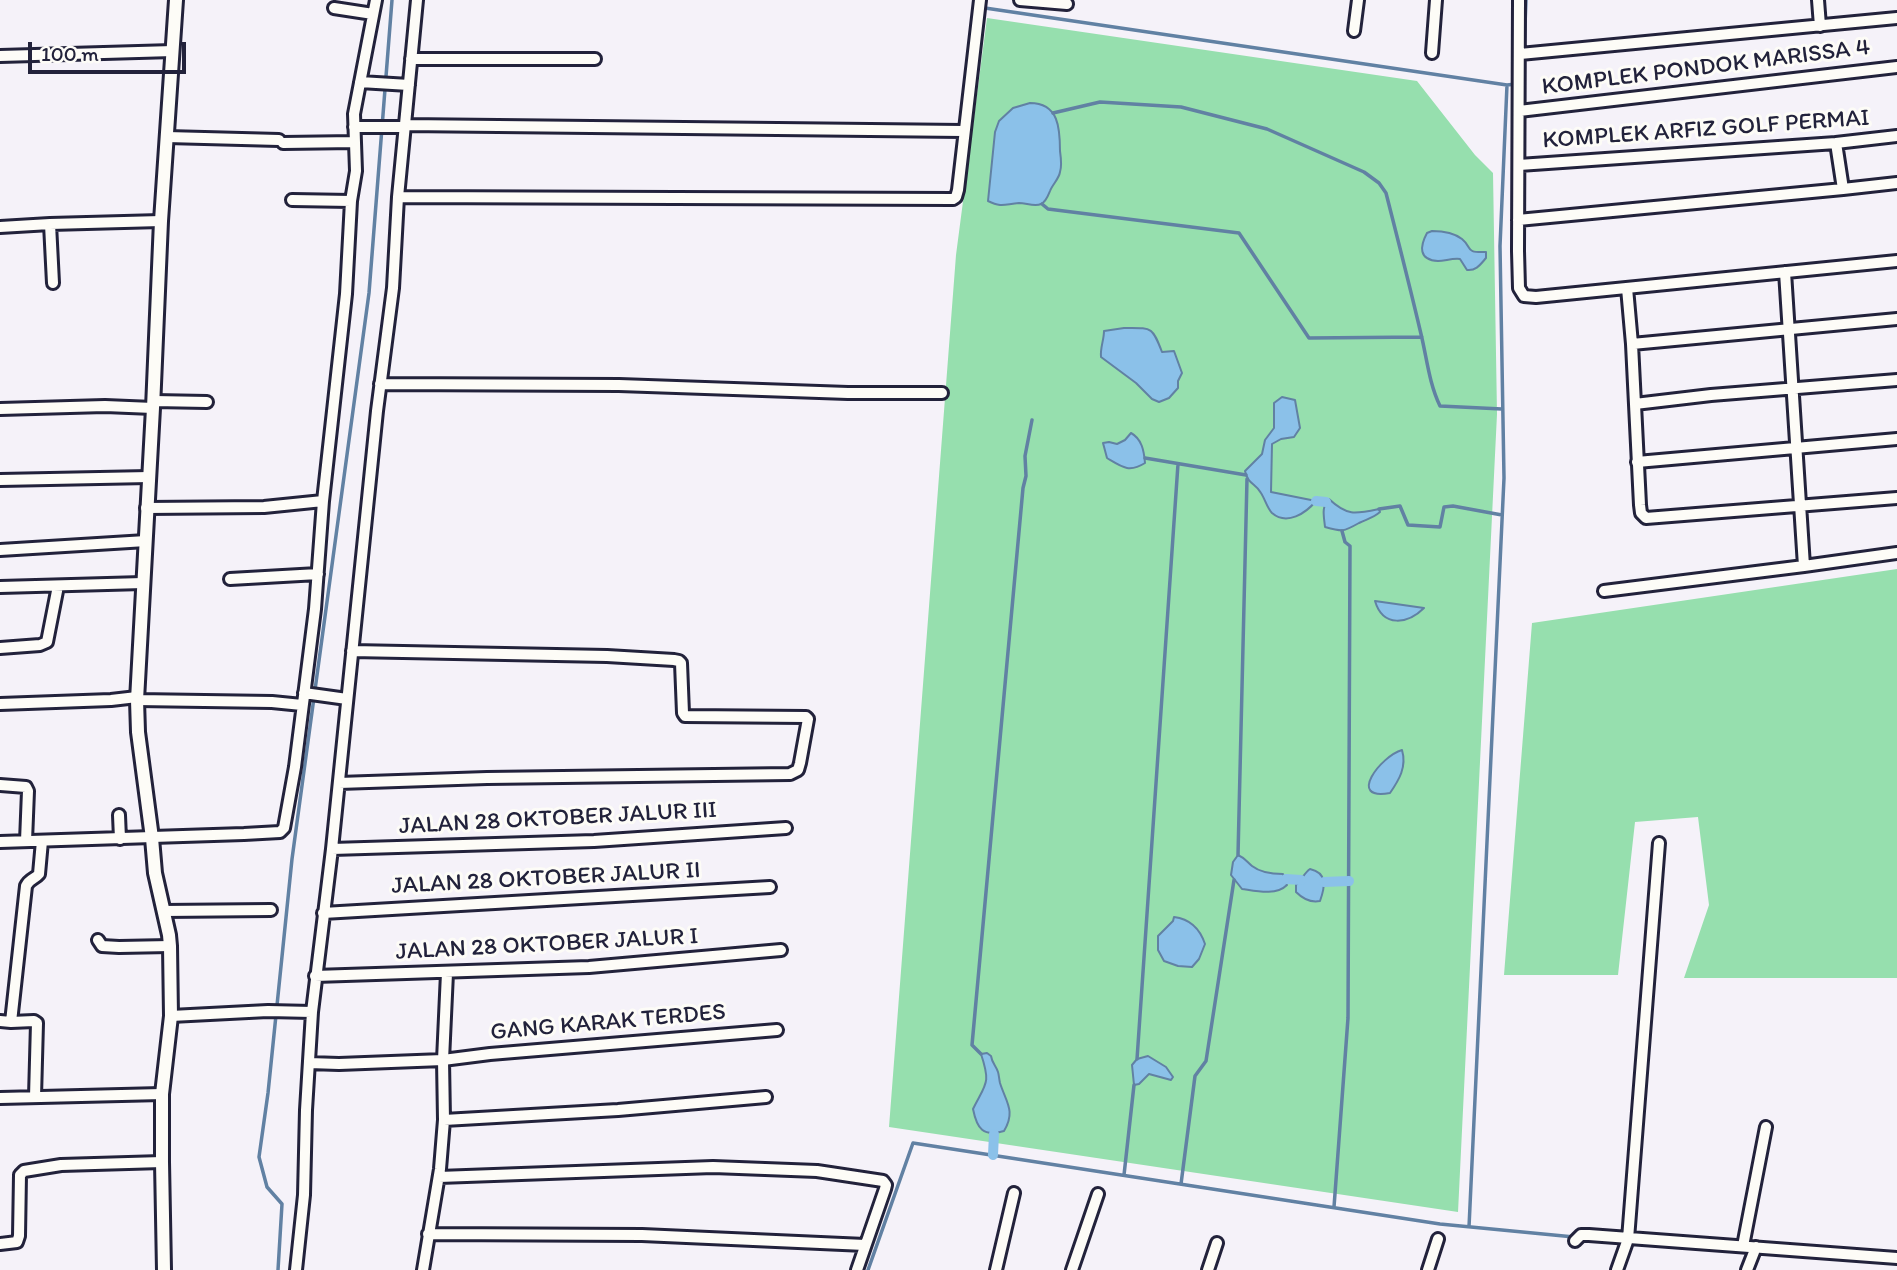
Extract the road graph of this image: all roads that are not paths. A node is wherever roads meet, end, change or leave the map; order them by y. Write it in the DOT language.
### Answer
graph roads {
  1 [pos="176,0"];
  2 [pos="376,0"];
  3 [pos="417,0"];
  4 [pos="980,0"];
  5 [pos="1020,0"];
  6 [pos="1358,0"];
  7 [pos="1436,0"];
  8 [pos="1519,0"];
  9 [pos="1818,0"];
  10 [pos="1067,4"];
  11 [pos="334,8"];
  12 [pos="373,14"];
  13 [pos="1897,19"];
  14 [pos="1820,26"];
  15 [pos="1354,31"];
  16 [pos="173,51"];
  17 [pos="1432,53"];
  18 [pos="1520,54"];
  19 [pos="0,56"];
  20 [pos="411,59"];
  21 [pos="596,59"];
  22 [pos="1897,67"];
  23 [pos="363,83"];
  24 [pos="409,85"];
  25 [pos="1519,111"];
  26 [pos="358,126"];
  27 [pos="405,126"];
  28 [pos="964,131"];
  29 [pos="1897,136"];
  30 [pos="167,137"];
  31 [pos="355,142"];
  32 [pos="1836,143"];
  33 [pos="1519,165"];
  34 [pos="1897,183"];
  35 [pos="1843,189"];
  36 [pos="398,197"];
  37 [pos="292,200"];
  38 [pos="351,201"];
  39 [pos="1518,220"];
  40 [pos="161,221"];
  41 [pos="50,224"];
  42 [pos="0,227"];
  43 [pos="1897,261"];
  44 [pos="1785,272"];
  45 [pos="53,283"];
  46 [pos="1627,288"];
  47 [pos="1897,320"];
  48 [pos="1789,330"];
  49 [pos="1632,344"];
  50 [pos="1897,380"];
  51 [pos="380,384"];
  52 [pos="1792,388"];
  53 [pos="942,393"];
  54 [pos="207,402"];
  55 [pos="1634,404"];
  56 [pos="153,405"];
  57 [pos="0,409"];
  58 [pos="1897,439"];
  59 [pos="1796,447"];
  60 [pos="1637,462"];
  61 [pos="149,477"];
  62 [pos="0,480"];
  63 [pos="1897,498"];
  64 [pos="323,501"];
  65 [pos="1799,504"];
  66 [pos="146,508"];
  67 [pos="146,541"];
  68 [pos="0,550"];
  69 [pos="1897,553"];
  70 [pos="1804,566"];
  71 [pos="318,575"];
  72 [pos="230,579"];
  73 [pos="144,583"];
  74 [pos="58,586"];
  75 [pos="0,587"];
  76 [pos="1604,591"];
  77 [pos="0,648"];
  78 [pos="352,651"];
  79 [pos="308,693"];
  80 [pos="137,698"];
  81 [pos="348,699"];
  82 [pos="0,704"];
  83 [pos="302,705"];
  84 [pos="338,783"];
  85 [pos="0,785"];
  86 [pos="119,815"];
  87 [pos="786,828"];
  88 [pos="152,838"];
  89 [pos="120,839"];
  90 [pos="26,841"];
  91 [pos="43,841"];
  92 [pos="0,842"];
  93 [pos="1659,843"];
  94 [pos="332,849"];
  95 [pos="770,887"];
  96 [pos="271,910"];
  97 [pos="163,911"];
  98 [pos="323,913"];
  99 [pos="98,940"];
  100 [pos="170,946"];
  101 [pos="780,950"];
  102 [pos="447,973"];
  103 [pos="315,976"];
  104 [pos="312,1012"];
  105 [pos="170,1016"];
  106 [pos="6,1022"];
  107 [pos="777,1030"];
  108 [pos="443,1060"];
  109 [pos="309,1063"];
  110 [pos="162,1094"];
  111 [pos="35,1097"];
  112 [pos="766,1097"];
  113 [pos="0,1098"];
  114 [pos="444,1121"];
  115 [pos="1766,1127"];
  116 [pos="162,1162"];
  117 [pos="439,1177"];
  118 [pos="1014,1194"];
  119 [pos="1098,1194"];
  120 [pos="428,1234"];
  121 [pos="1438,1239"];
  122 [pos="1628,1239"];
  123 [pos="1575,1241"];
  124 [pos="0,1244"];
  125 [pos="1217,1244"];
  126 [pos="865,1245"];
  127 [pos="1751,1250"];
  128 [pos="1897,1258"];
  129 [pos="164,1270"];
  130 [pos="296,1270"];
  131 [pos="423,1270"];
  132 [pos="857,1270"];
  133 [pos="996,1270"];
  134 [pos="1072,1270"];
  135 [pos="1208,1270"];
  136 [pos="1428,1270"];
  137 [pos="1617,1270"];
  138 [pos="1747,1270"];
  1 -- 16 [label="street"];
  2 -- 12 [label="street"];
  3 -- 20 [label="street"];
  4 -- 28 [label="street"];
  5 -- 10 [label="street"];
  6 -- 15 [label="street"];
  7 -- 17 [label="street"];
  8 -- 18 [label="street"];
  9 -- 14 [label="street"];
  11 -- 12 [label="street"];
  12 -- 23 [label="street"];
  13 -- 14 [label="street, KOMPLEK PONDOK MARISSA 4"];
  14 -- 18 [label="street, KOMPLEK PONDOK MARISSA 4"];
  16 -- 19 [label="street"];
  16 -- 30 [label="street"];
  18 -- 25 [label="street"];
  20 -- 21 [label="street"];
  20 -- 24 [label="street"];
  22 -- 25 [label="street, KOMPLEK PONDOK MARISSA 4"];
  23 -- 24 [label="street"];
  23 -- 26 [label="street"];
  24 -- 27 [label="street"];
  25 -- 33 [label="street"];
  26 -- 27 [label="street"];
  26 -- 31 [label="street"];
  27 -- 28 [label="street"];
  27 -- 36 [label="street"];
  28 -- 36 [label="street"];
  29 -- 32 [label="street, KOMPLEK ARFIZ GOLF PERMAI"];
  30 -- 31 [label="street"];
  30 -- 40 [label="street"];
  31 -- 38 [label="street"];
  32 -- 33 [label="street, KOMPLEK ARFIZ GOLF PERMAI"];
  32 -- 35 [label="street"];
  33 -- 39 [label="street"];
  34 -- 35 [label="street"];
  35 -- 39 [label="street"];
  36 -- 51 [label="street"];
  37 -- 38 [label="street"];
  38 -- 64 [label="street"];
  39 -- 46 [label="street"];
  40 -- 41 [label="street"];
  40 -- 56 [label="street"];
  41 -- 42 [label="street"];
  41 -- 45 [label="street"];
  43 -- 44 [label="street"];
  44 -- 46 [label="street"];
  44 -- 48 [label="street"];
  46 -- 49 [label="street"];
  47 -- 48 [label="street"];
  48 -- 49 [label="street"];
  48 -- 52 [label="street"];
  49 -- 55 [label="street"];
  50 -- 52 [label="street"];
  51 -- 53 [label="street"];
  51 -- 78 [label="street"];
  52 -- 55 [label="street"];
  52 -- 59 [label="street"];
  54 -- 56 [label="street"];
  55 -- 60 [label="street"];
  56 -- 57 [label="street"];
  56 -- 61 [label="street"];
  58 -- 59 [label="street"];
  59 -- 60 [label="street"];
  59 -- 65 [label="street"];
  60 -- 65 [label="street"];
  61 -- 62 [label="street"];
  61 -- 66 [label="street"];
  63 -- 65 [label="street"];
  64 -- 66 [label="street"];
  64 -- 71 [label="street"];
  65 -- 70 [label="street"];
  66 -- 67 [label="street"];
  67 -- 68 [label="street"];
  67 -- 73 [label="street"];
  69 -- 70 [label="street"];
  70 -- 76 [label="street"];
  71 -- 72 [label="street"];
  71 -- 79 [label="street"];
  73 -- 74 [label="street"];
  73 -- 80 [label="street"];
  74 -- 75 [label="street"];
  74 -- 77 [label="street"];
  78 -- 81 [label="street"];
  78 -- 84 [label="street"];
  79 -- 81 [label="street"];
  79 -- 83 [label="street"];
  80 -- 82 [label="street"];
  80 -- 83 [label="street"];
  80 -- 88 [label="street"];
  81 -- 84 [label="street"];
  83 -- 88 [label="street"];
  84 -- 94 [label="street"];
  85 -- 90 [label="street"];
  86 -- 89 [label="street"];
  87 -- 94 [label="street, JALAN 28 OKTOBER JALUR III"];
  88 -- 89 [label="street"];
  88 -- 97 [label="street"];
  89 -- 91 [label="street"];
  90 -- 91 [label="street"];
  90 -- 92 [label="street"];
  91 -- 106 [label="street"];
  93 -- 122 [label="street"];
  94 -- 98 [label="street"];
  95 -- 98 [label="street, JALAN 28 OKTOBER JALUR II"];
  96 -- 97 [label="street"];
  97 -- 100 [label="street"];
  98 -- 103 [label="street"];
  99 -- 100 [label="street"];
  100 -- 105 [label="street"];
  101 -- 102 [label="street, JALAN 28 OKTOBER JALUR I"];
  102 -- 103 [label="street, JALAN 28 OKTOBER JALUR I"];
  102 -- 108 [label="street"];
  103 -- 104 [label="street"];
  104 -- 105 [label="street"];
  104 -- 109 [label="street"];
  105 -- 110 [label="street"];
  106 -- 111 [label="street"];
  107 -- 108 [label="street, GANG KARAK TERDES"];
  108 -- 109 [label="street, GANG KARAK TERDES"];
  108 -- 114 [label="street"];
  109 -- 130 [label="street"];
  110 -- 111 [label="street"];
  110 -- 116 [label="street"];
  111 -- 113 [label="street"];
  112 -- 114 [label="street"];
  114 -- 117 [label="street"];
  115 -- 127 [label="street"];
  116 -- 124 [label="street"];
  116 -- 129 [label="street"];
  117 -- 120 [label="street"];
  117 -- 126 [label="street"];
  118 -- 133 [label="street"];
  119 -- 134 [label="street"];
  120 -- 126 [label="street"];
  120 -- 131 [label="street"];
  121 -- 136 [label="street"];
  122 -- 123 [label="street"];
  122 -- 127 [label="street"];
  122 -- 137 [label="street"];
  125 -- 135 [label="street"];
  126 -- 132 [label="street"];
  127 -- 128 [label="street"];
  127 -- 138 [label="street"];
}
